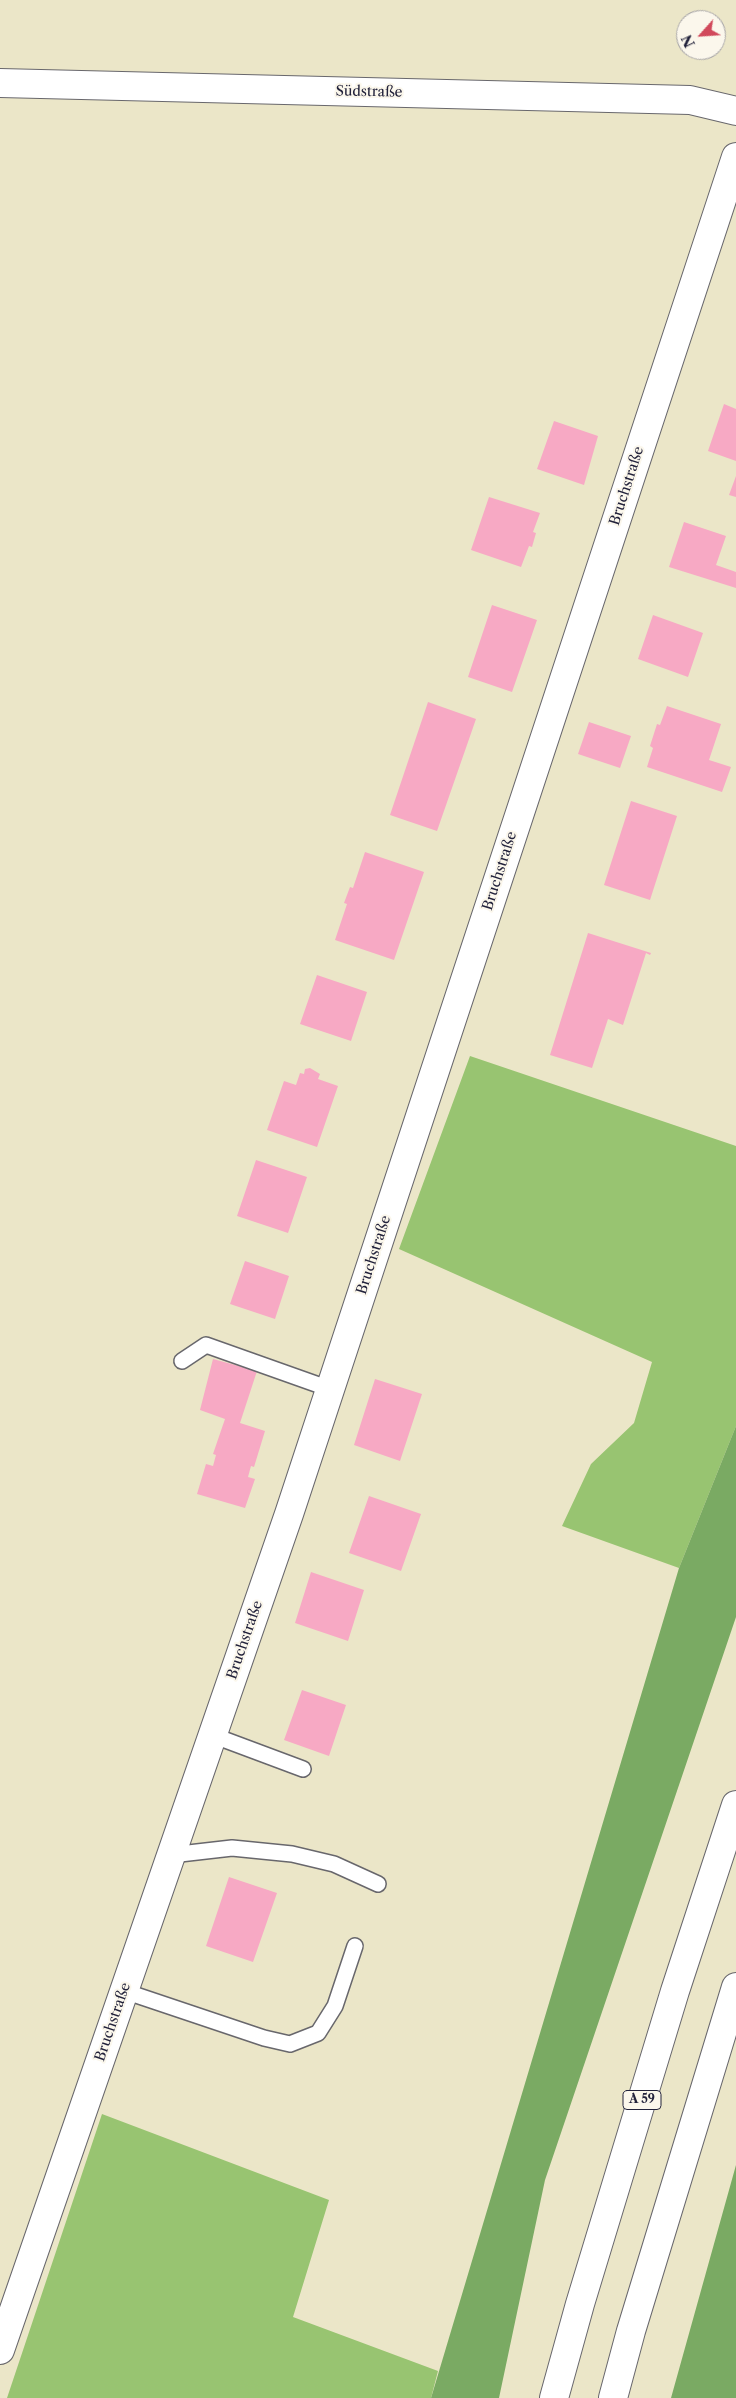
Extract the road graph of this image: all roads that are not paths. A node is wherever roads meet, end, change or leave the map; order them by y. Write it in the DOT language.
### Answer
graph roads {
  1 [pos="0,83"];
  2 [pos="736,111"];
  3 [pos="736,157"];
  4 [pos="182,1362"];
  5 [pos="330,1388"];
  6 [pos="212,1735"];
  7 [pos="303,1769"];
  8 [pos="736,1805"];
  9 [pos="171,1855"];
  10 [pos="378,1884"];
  11 [pos="355,1946"];
  12 [pos="736,1987"];
  13 [pos="124,1991"];
  14 [pos="0,2350"];
  15 [pos="554,2398"];
  16 [pos="613,2398"];
  1 -- 2 [label="main road, Südstraße"];
  3 -- 5 [label="main road, Bruchstraße"];
  4 -- 5 [label="lane"];
  5 -- 6 [label="main road, Bruchstraße"];
  6 -- 7 [label="lane"];
  6 -- 9 [label="main road, Bruchstraße"];
  8 -- 15 [label="main road, A 59"];
  9 -- 10 [label="lane"];
  9 -- 13 [label="main road, Bruchstraße"];
  11 -- 13 [label="lane"];
  12 -- 16 [label="main road"];
  13 -- 14 [label="main road, Bruchstraße"];
}
